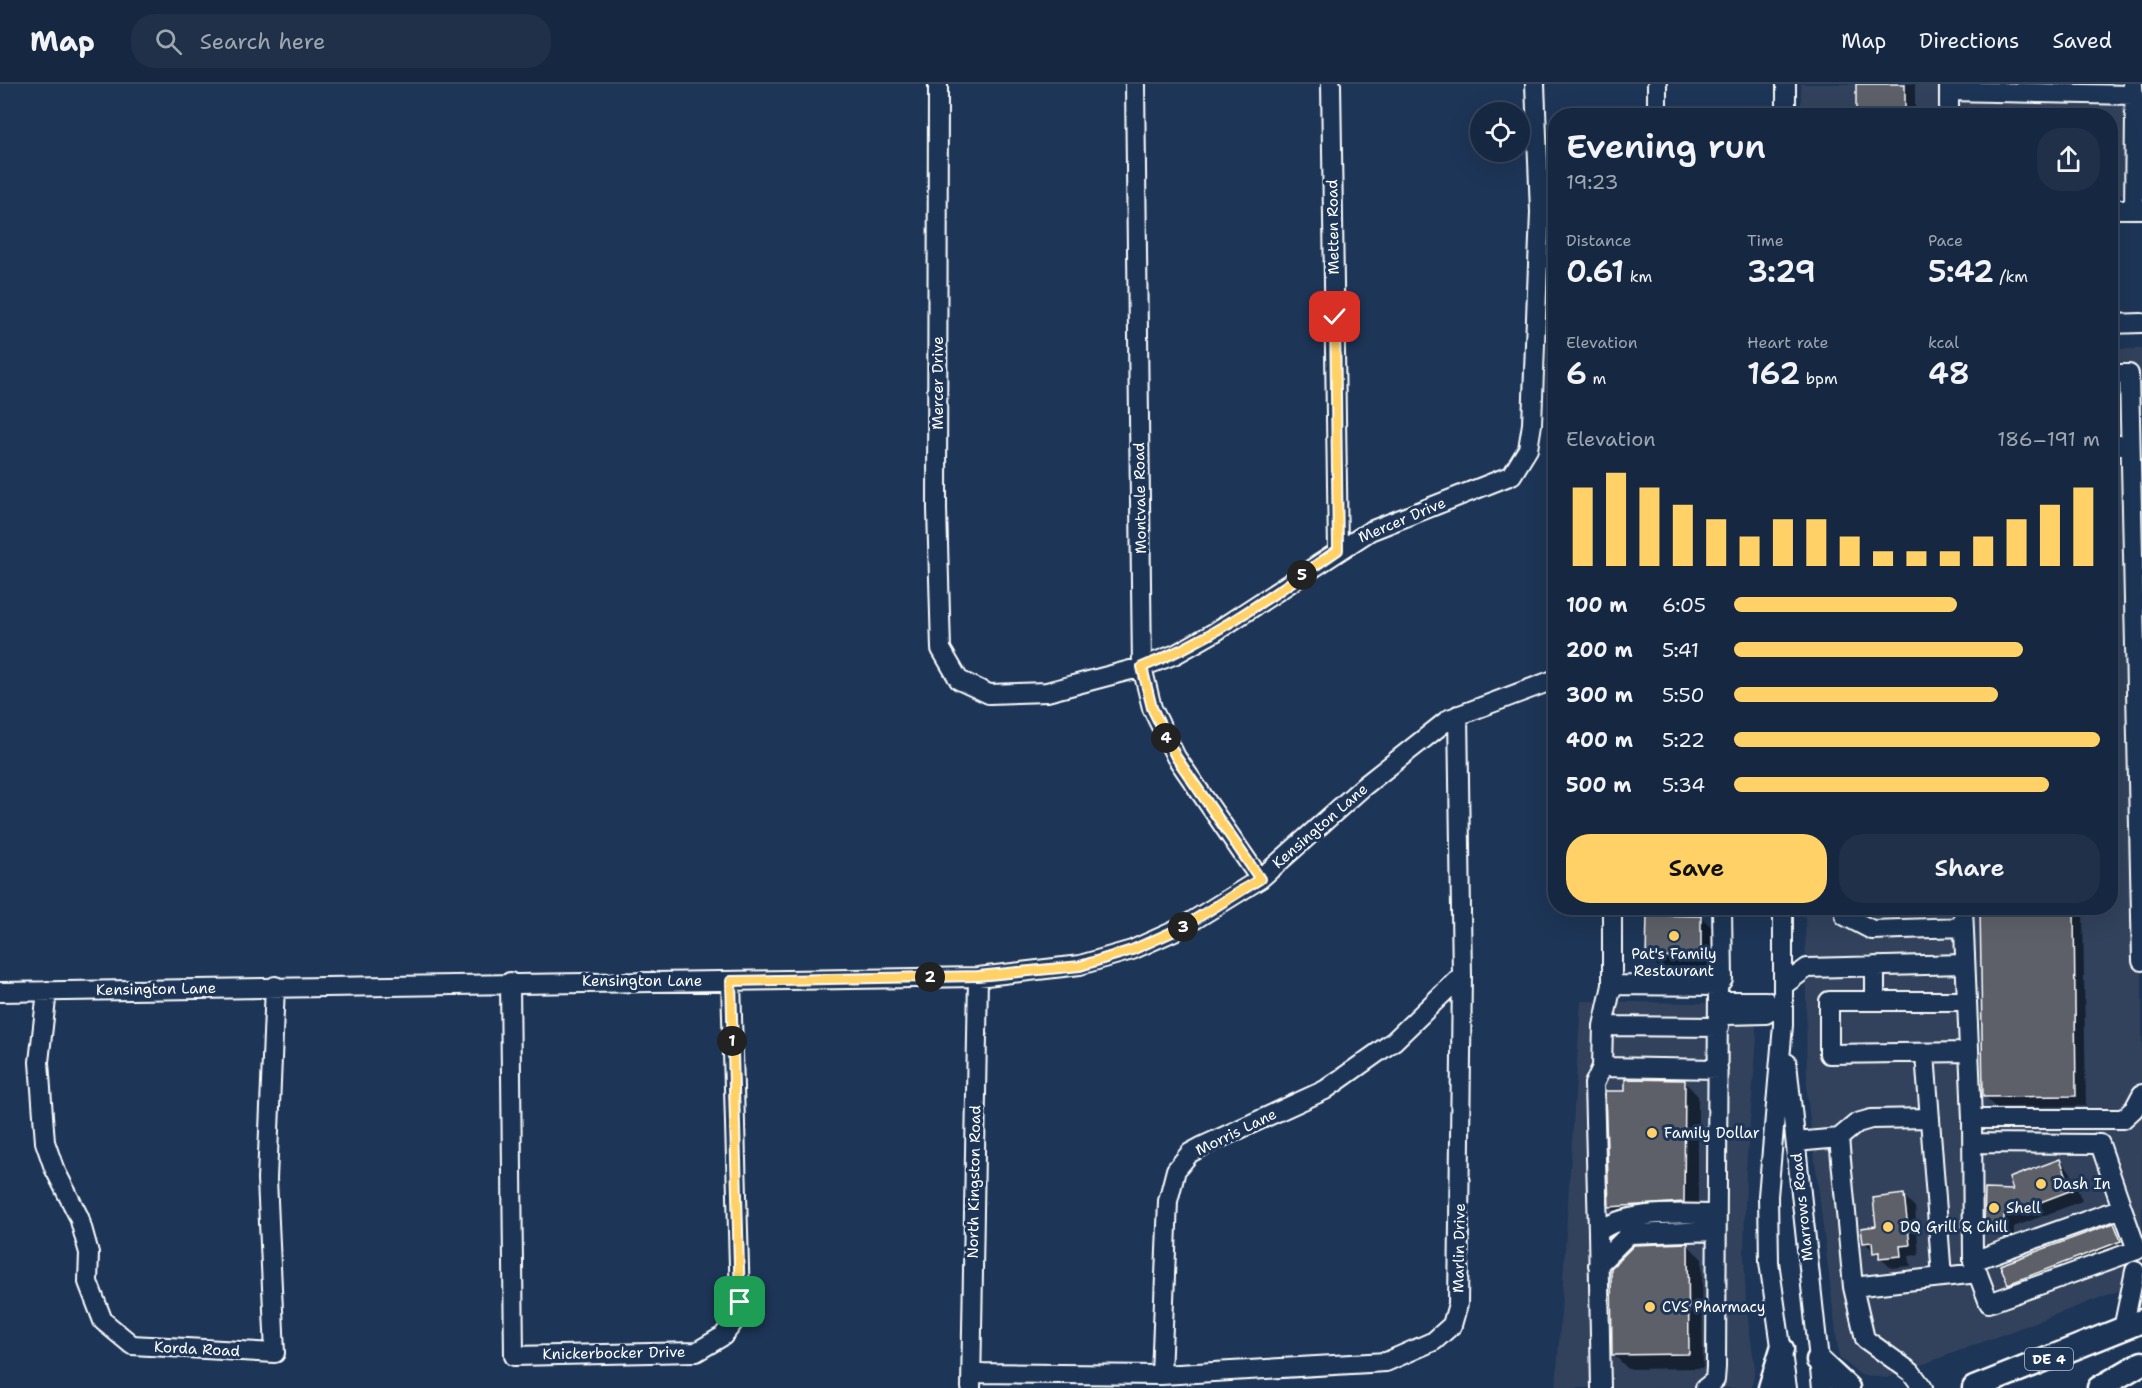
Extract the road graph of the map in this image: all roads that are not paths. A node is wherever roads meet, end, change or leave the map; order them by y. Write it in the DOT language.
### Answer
graph roads {
  1 [pos="938,84"];
  2 [pos="1135,84"];
  3 [pos="1331,84"];
  4 [pos="1535,84"];
  5 [pos="1657,84"];
  6 [pos="1786,84"];
  7 [pos="1949,87"];
  8 [pos="2133,89"];
  9 [pos="1657,108"];
  10 [pos="1786,108"];
  11 [pos="1948,108"];
  12 [pos="2118,209"];
  13 [pos="2138,209"];
  14 [pos="1548,212"];
  15 [pos="2142,323"];
  16 [pos="2118,324"];
  17 [pos="2118,374"];
  18 [pos="2118,445"];
  19 [pos="2130,445"];
  20 [pos="1338,550"];
  21 [pos="1142,667"];
  22 [pos="1548,682"];
  23 [pos="1458,716"];
  24 [pos="1260,879"];
  25 [pos="1612,915"];
  26 [pos="1722,915"];
  27 [pos="1783,915"];
  28 [pos="1845,915"];
  29 [pos="1963,915"];
  30 [pos="1963,927"];
  31 [pos="2142,961"];
  32 [pos="1964,964"];
  33 [pos="1875,966"];
  34 [pos="1462,975"];
  35 [pos="978,976"];
  36 [pos="731,981"];
  37 [pos="510,982"];
  38 [pos="1612,984"];
  39 [pos="1784,985"];
  40 [pos="274,986"];
  41 [pos="1718,986"];
  42 [pos="47,991"];
  43 [pos="0,992"];
  44 [pos="1875,1001"];
  45 [pos="1966,1001"];
  46 [pos="1719,1007"];
  47 [pos="1779,1014"];
  48 [pos="1603,1026"];
  49 [pos="1719,1027"];
  50 [pos="1969,1052"];
  51 [pos="1925,1054"];
  52 [pos="1602,1067"];
  53 [pos="1718,1069"];
  54 [pos="2142,1094"];
  55 [pos="1930,1118"];
  56 [pos="1972,1119"];
  57 [pos="1839,1138"];
  58 [pos="1796,1142"];
  59 [pos="1973,1143"];
  60 [pos="2122,1208"];
  61 [pos="1716,1222"];
  62 [pos="1598,1232"];
  63 [pos="1599,1265"];
  64 [pos="1976,1267"];
  65 [pos="2135,1267"];
  66 [pos="1942,1277"];
  67 [pos="1853,1287"];
  68 [pos="2133,1325"];
  69 [pos="1782,1349"];
  70 [pos="1818,1360"];
  71 [pos="2142,1362"];
  72 [pos="1161,1375"];
  73 [pos="2142,1376"];
  74 [pos="972,1380"];
  75 [pos="1601,1388"];
  76 [pos="1705,1388"];
  77 [pos="1770,1388"];
  78 [pos="1787,1388"];
  79 [pos="1822,1388"];
  80 [pos="1848,1388"];
  81 [pos="1923,1388"];
  82 [pos="1974,1388"];
  83 [pos="2099,1388"];
  84 [pos="2110,1388"];
  1 -- 21 [label="street, Mercer Drive"];
  2 -- 21 [label="street, Montvale Road"];
  3 -- 20 [label="street, Metten Road"];
  4 -- 14 [label="street, Mercer Drive"];
  5 -- 9 [label="street"];
  6 -- 10 [label="street"];
  7 -- 8 [label="street"];
  7 -- 11 [label="street"];
  8 -- 13 [label="street"];
  12 -- 13 [label="street"];
  14 -- 20 [label="street, Mercer Drive"];
  15 -- 16 [label="street"];
  17 -- 19 [label="street"];
  18 -- 19 [label="street"];
  19 -- 31 [label="street"];
  20 -- 21 [label="street, Mercer Drive"];
  21 -- 24 [label="street, Montvale Road"];
  22 -- 23 [label="street, Kensington Lane"];
  23 -- 24 [label="street, Kensington Lane"];
  23 -- 34 [label="street, Marlin Drive"];
  24 -- 35 [label="street, Kensington Lane"];
  25 -- 38 [label="street"];
  26 -- 41 [label="street"];
  27 -- 39 [label="street, Marrows Road"];
  28 -- 30 [label="street"];
  29 -- 30 [label="street"];
  30 -- 32 [label="street"];
  32 -- 33 [label="street"];
  32 -- 45 [label="street"];
  33 -- 39 [label="street"];
  33 -- 44 [label="street"];
  34 -- 72 [label="street, Morris Lane"];
  34 -- 72 [label="street, Marlin Drive"];
  35 -- 36 [label="street, Kensington Lane"];
  35 -- 74 [label="street, North Kingston Road"];
  36 -- 37 [label="street, Kensington Lane"];
  36 -- 37 [label="street, Knickerbocker Drive"];
  37 -- 40 [label="street, Kensington Lane"];
  38 -- 41 [label="street"];
  38 -- 48 [label="street"];
  39 -- 47 [label="street, Marrows Road"];
  40 -- 42 [label="street, Kensington Lane"];
  40 -- 42 [label="street, Korda Road"];
  41 -- 46 [label="street"];
  42 -- 43 [label="street, Kensington Lane"];
  44 -- 45 [label="street"];
  44 -- 51 [label="street"];
  45 -- 50 [label="street"];
  46 -- 47 [label="street"];
  46 -- 49 [label="street"];
  47 -- 58 [label="street, Marrows Road"];
  47 -- 69 [label="street, Marrows Road"];
  48 -- 49 [label="street"];
  48 -- 52 [label="street"];
  49 -- 53 [label="street"];
  50 -- 51 [label="street"];
  50 -- 56 [label="street"];
  51 -- 55 [label="street"];
  52 -- 53 [label="street"];
  52 -- 62 [label="street"];
  53 -- 61 [label="street"];
  54 -- 56 [label="street"];
  55 -- 57 [label="street"];
  55 -- 66 [label="street"];
  56 -- 59 [label="street"];
  57 -- 58 [label="street"];
  57 -- 67 [label="street"];
  58 -- 70 [label="street, Marrows Road"];
  59 -- 60 [label="street"];
  59 -- 64 [label="street"];
  60 -- 64 [label="street"];
  60 -- 65 [label="street"];
  61 -- 62 [label="street"];
  61 -- 63 [label="street"];
  61 -- 76 [label="street"];
  62 -- 63 [label="street"];
  63 -- 75 [label="street"];
  64 -- 65 [label="street"];
  64 -- 66 [label="street"];
  65 -- 68 [label="street"];
  66 -- 67 [label="street"];
  67 -- 81 [label="street"];
  68 -- 82 [label="main road, DE 4"];
  69 -- 77 [label="main road"];
  69 -- 78 [label="street, Marrows Road"];
  70 -- 79 [label="street, Marrows Road"];
  70 -- 80 [label="main road"];
  71 -- 83 [label="main road"];
  72 -- 74 [label="street, Marlin Drive"];
  73 -- 84 [label="main road"];
}
